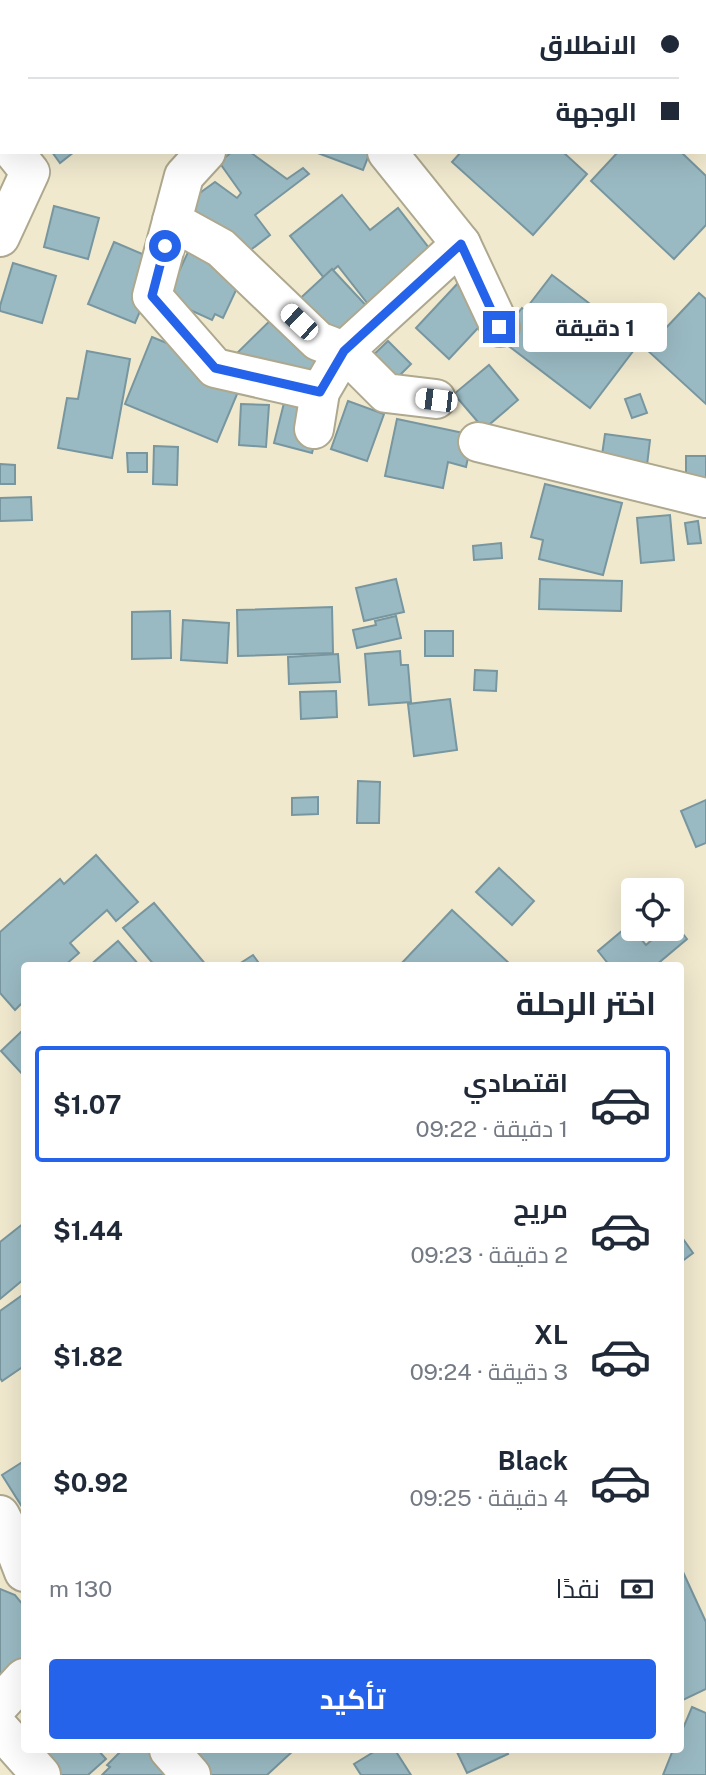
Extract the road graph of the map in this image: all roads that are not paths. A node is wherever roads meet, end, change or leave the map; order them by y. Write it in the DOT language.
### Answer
graph roads {
  1 [pos="16,154"];
  2 [pos="204,154"];
  3 [pos="389,154"];
  4 [pos="172,221"];
  5 [pos="0,237"];
  6 [pos="461,244"];
  7 [pos="499,327"];
  8 [pos="344,351"];
  9 [pos="320,392"];
  10 [pos="436,400"];
  11 [pos="314,429"];
  12 [pos="478,442"];
  13 [pos="706,498"];
  14 [pos="0,1515"];
  15 [pos="21,1566"];
  16 [pos="0,1569"];
  17 [pos="21,1572"];
  18 [pos="21,1681"];
  19 [pos="0,1704"];
  20 [pos="0,1729"];
  21 [pos="21,1753"];
  22 [pos="21,1753"];
  23 [pos="172,1753"];
  24 [pos="41,1775"];
  25 [pos="191,1775"];
  1 -- 5 [label="street"];
  2 -- 4 [label="street"];
  3 -- 6 [label="street"];
  4 -- 8 [label="street"];
  4 -- 9 [label="street"];
  6 -- 7 [label="street"];
  6 -- 8 [label="street"];
  8 -- 9 [label="street"];
  8 -- 10 [label="street"];
  9 -- 11 [label="street"];
  12 -- 13 [label="street"];
  14 -- 15 [label="street"];
  16 -- 17 [label="street"];
  18 -- 19 [label="street"];
  20 -- 22 [label="street"];
  21 -- 24 [label="street"];
  23 -- 25 [label="street"];
}
